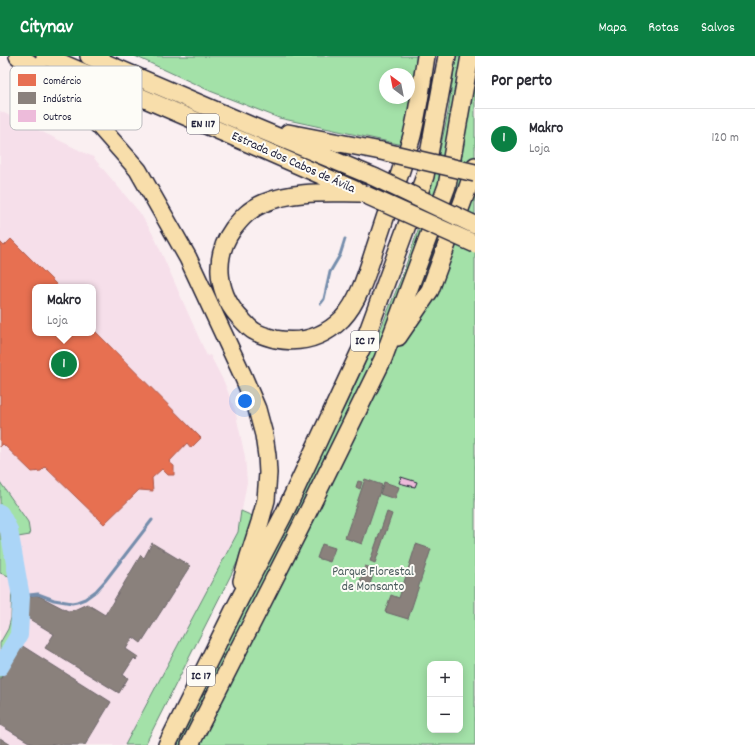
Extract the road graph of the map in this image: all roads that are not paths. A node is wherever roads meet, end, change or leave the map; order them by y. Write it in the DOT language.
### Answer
graph roads {
  1 [pos="18,56"];
  2 [pos="45,56"];
  3 [pos="89,56"];
  4 [pos="426,56"];
  5 [pos="447,56"];
  6 [pos="470,56"];
  7 [pos="33,66"];
  8 [pos="68,66"];
  9 [pos="112,66"];
  10 [pos="142,79"];
  11 [pos="142,98"];
  12 [pos="254,127"];
  13 [pos="102,130"];
  14 [pos="475,166"];
  15 [pos="475,173"];
  16 [pos="363,194"];
  17 [pos="423,200"];
  18 [pos="475,212"];
  19 [pos="475,225"];
  20 [pos="475,244"];
  21 [pos="384,358"];
  22 [pos="235,608"];
  23 [pos="167,745"];
  24 [pos="190,745"];
  1 -- 7 [label="highway"];
  2 -- 8 [label="highway, Estrada dos Cabos de Ávila / EN 117"];
  3 -- 9 [label="highway, Estrada dos Cabos de Ávila / EN 117"];
  4 -- 16 [label="highway"];
  5 -- 22 [label="highway, IC 17"];
  6 -- 21 [label="highway, IC 17"];
  10 -- 12 [label="highway, Estrada dos Cabos de Ávila / EN 117"];
  11 -- 16 [label="highway, Estrada dos Cabos de Ávila / EN 117"];
  12 -- 15 [label="highway, bridge"];
  12 -- 17 [label="highway, EN 117, bridge"];
  13 -- 22 [label="highway"];
  14 -- 21 [label="highway"];
  16 -- 20 [label="highway, EN 117, bridge"];
  17 -- 18 [label="highway, EN 117, bridge"];
  17 -- 19 [label="highway, EN 117, bridge"];
  21 -- 24 [label="highway, IC 17"];
  22 -- 23 [label="highway, IC 17"];
}
